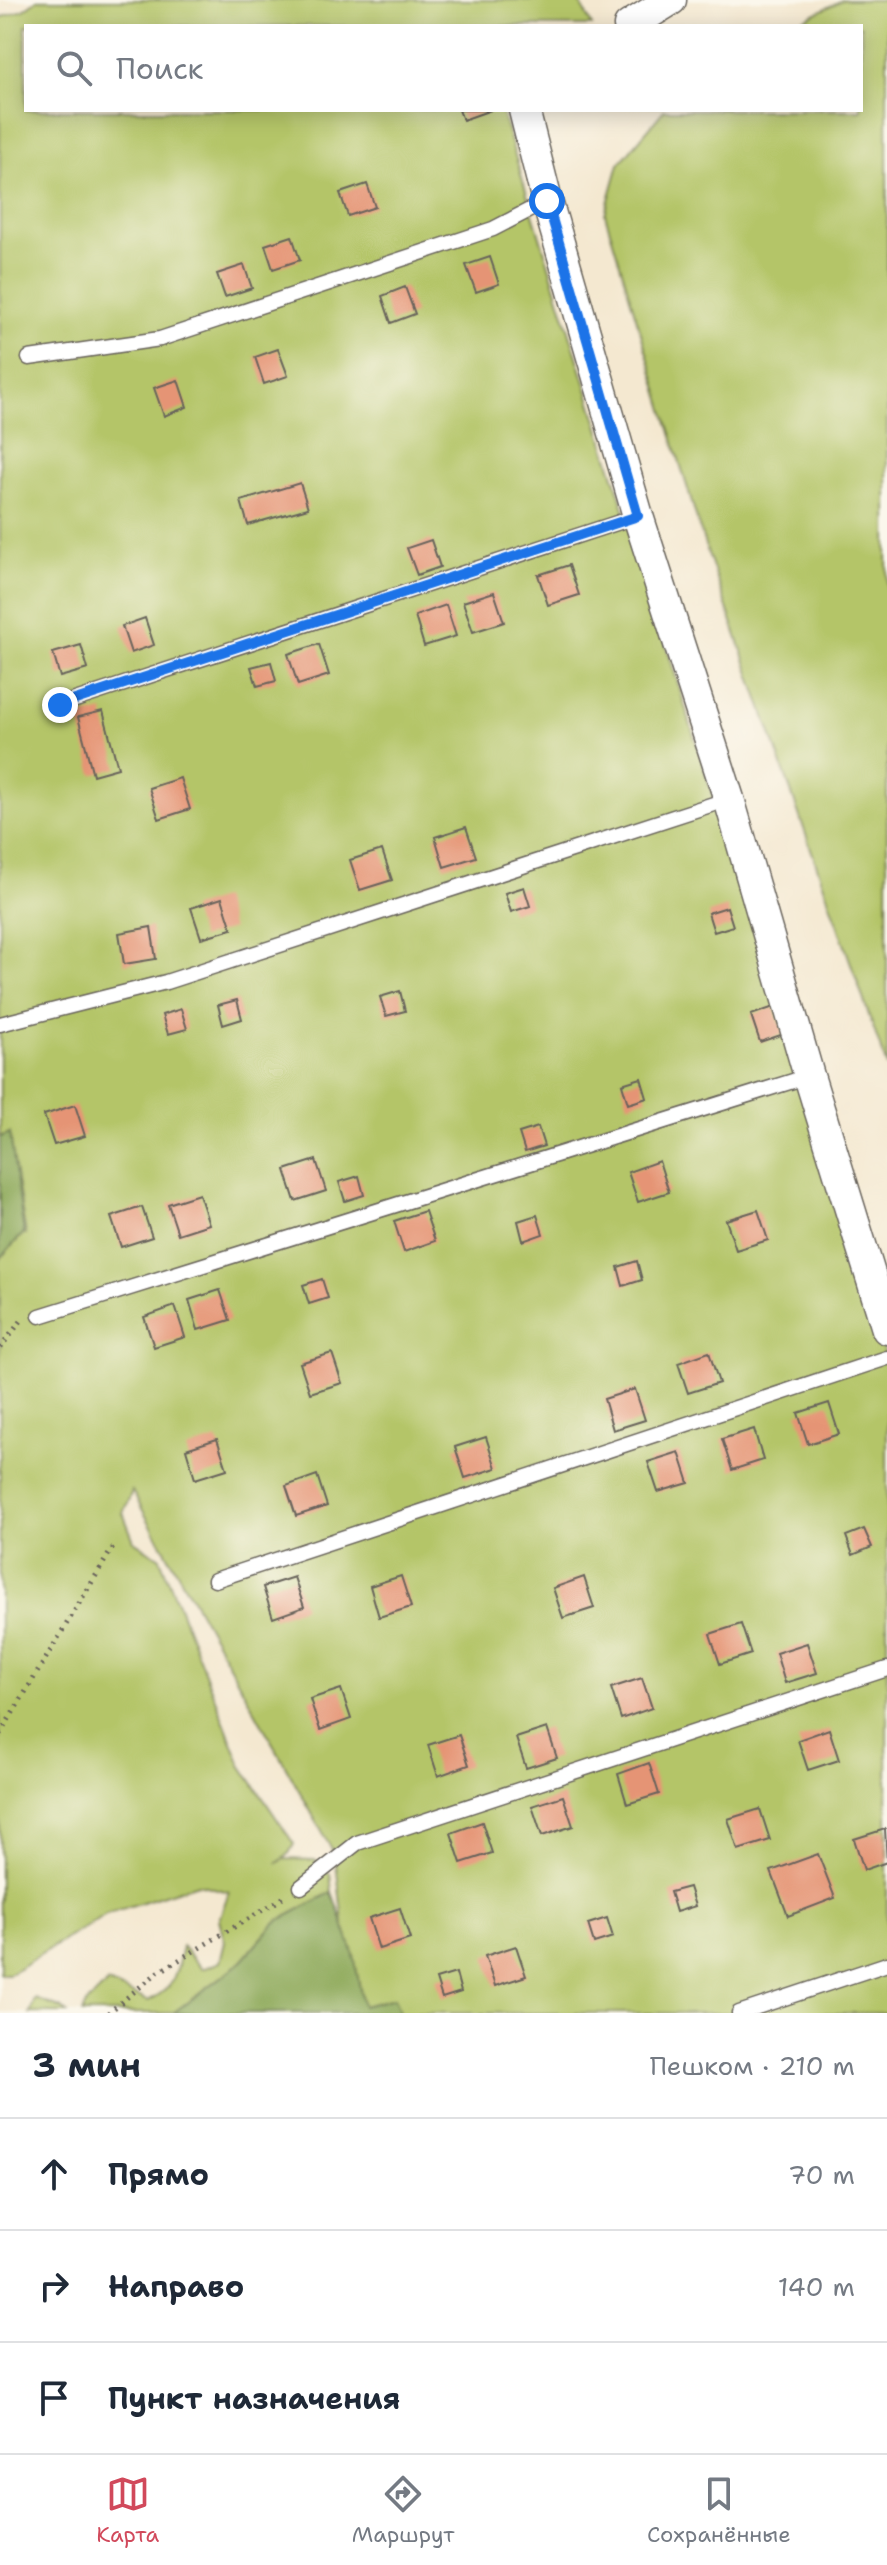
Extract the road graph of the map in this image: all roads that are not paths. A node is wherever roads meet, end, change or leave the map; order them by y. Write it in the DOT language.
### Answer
graph roads {
  1 [pos="671,0"];
  2 [pos="632,24"];
  3 [pos="525,112"];
  4 [pos="547,201"];
  5 [pos="29,358"];
  6 [pos="638,516"];
  7 [pos="60,705"];
  8 [pos="729,799"];
  9 [pos="0,1024"];
  10 [pos="809,1076"];
  11 [pos="40,1316"];
  12 [pos="887,1329"];
  13 [pos="887,1358"];
  14 [pos="215,1580"];
  15 [pos="887,1669"];
  16 [pos="301,1887"];
  17 [pos="887,1964"];
  18 [pos="739,2013"];
  1 -- 2 [label="street"];
  3 -- 4 [label="street"];
  4 -- 5 [label="lane"];
  4 -- 6 [label="street"];
  6 -- 7 [label="lane"];
  6 -- 8 [label="street"];
  8 -- 9 [label="lane"];
  8 -- 10 [label="street"];
  10 -- 11 [label="lane"];
  10 -- 12 [label="street"];
  13 -- 14 [label="lane"];
  15 -- 16 [label="lane"];
  17 -- 18 [label="lane"];
}
